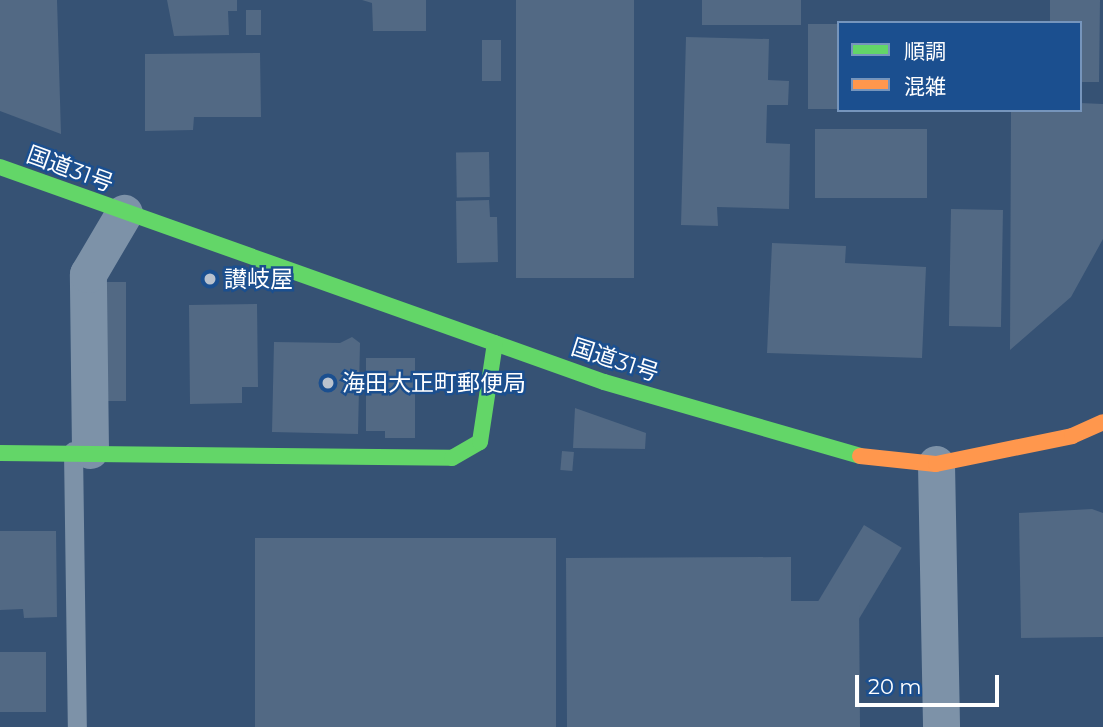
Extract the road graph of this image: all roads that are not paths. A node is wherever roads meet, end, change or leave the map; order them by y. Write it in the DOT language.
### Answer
graph roads {
  1 [pos="0,167"];
  2 [pos="12,191"];
  3 [pos="124,213"];
  4 [pos="495,343"];
  5 [pos="1103,422"];
  6 [pos="82,451"];
  7 [pos="0,453"];
  8 [pos="936,464"];
  9 [pos="76,727"];
  10 [pos="941,727"];
  1 -- 3 [label="main road, 国道31号"];
  2 -- 3 [label="main road, 国道31号"];
  3 -- 4 [label="main road, 国道31号"];
  3 -- 6 [label="street"];
  4 -- 6 [label="main road"];
  4 -- 8 [label="main road, 国道31号"];
  5 -- 8 [label="main road, 国道31号"];
  6 -- 7 [label="main road"];
  6 -- 9 [label="lane"];
  8 -- 10 [label="street"];
}
